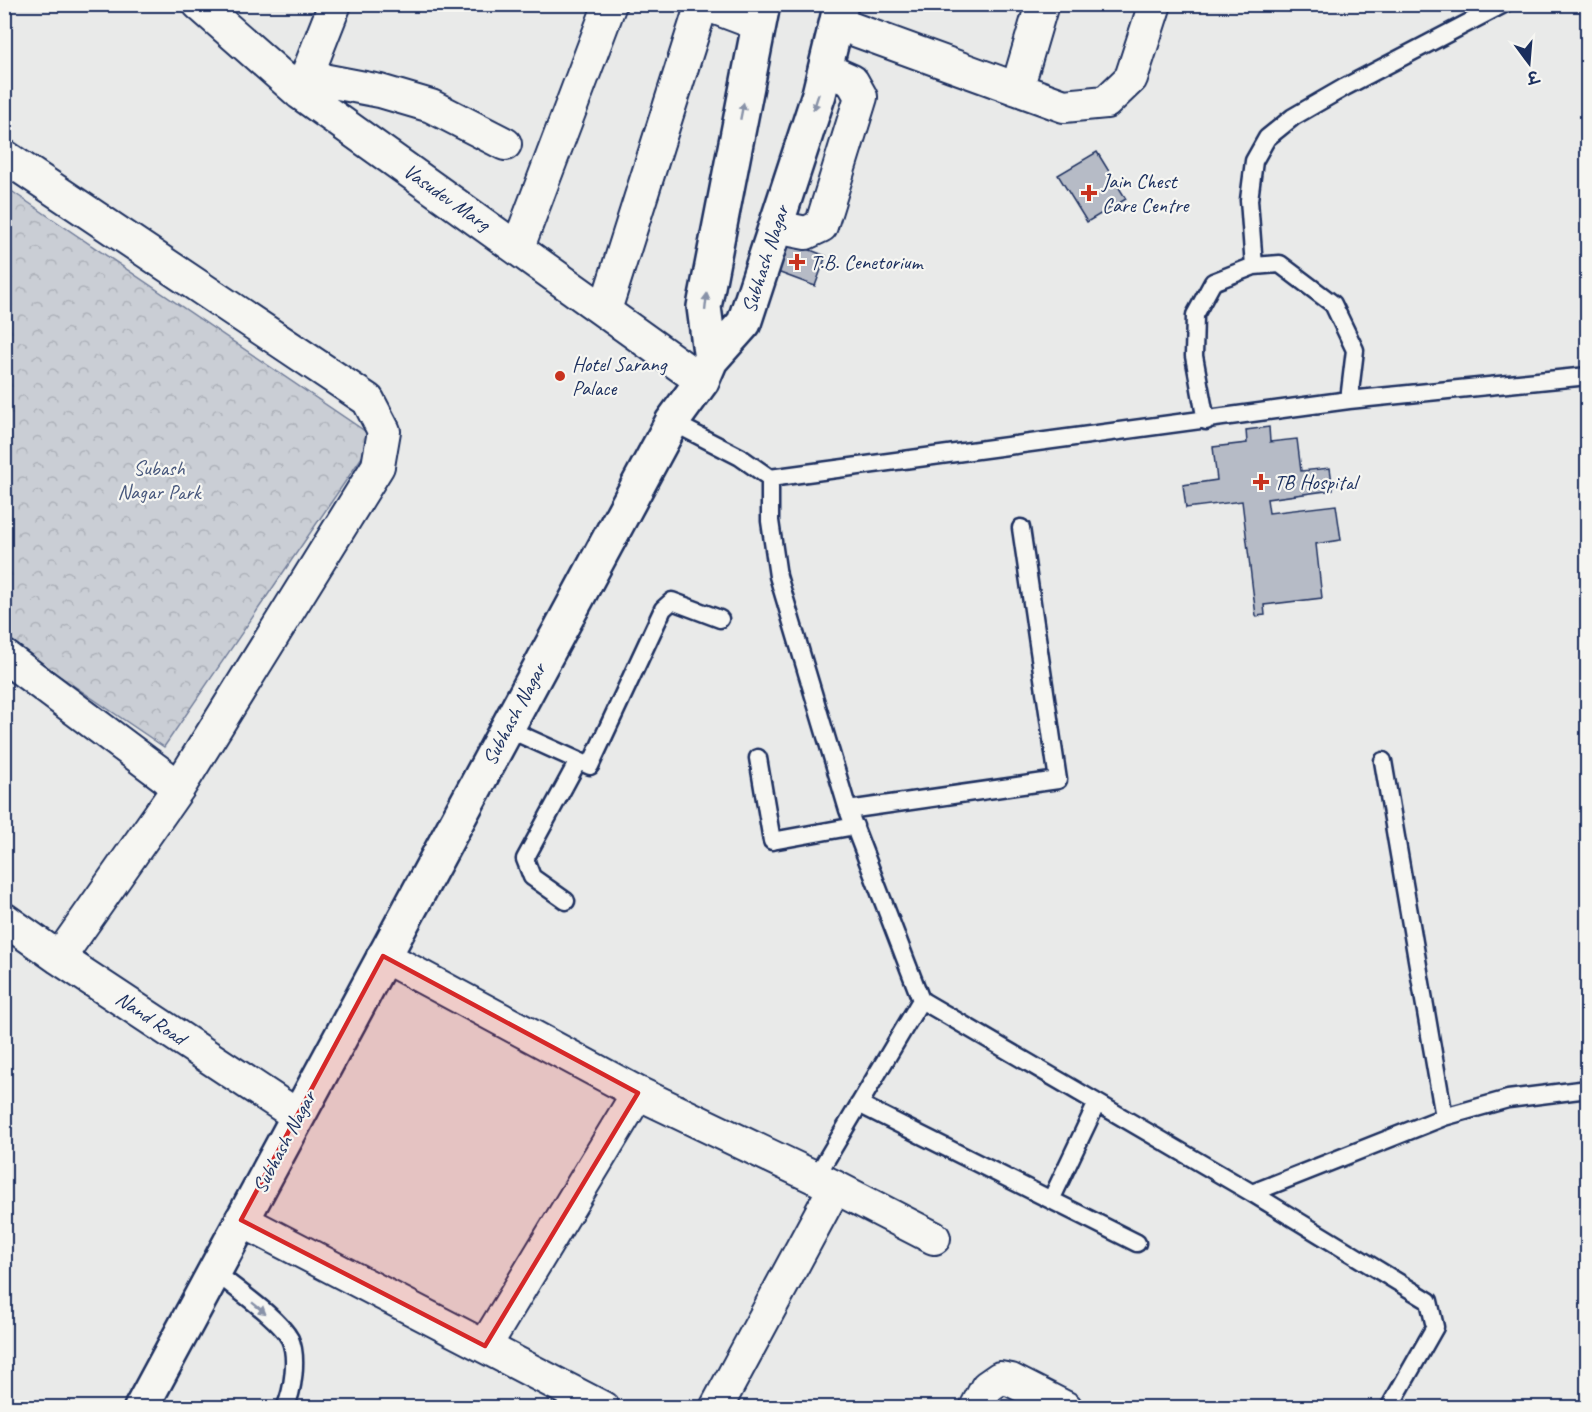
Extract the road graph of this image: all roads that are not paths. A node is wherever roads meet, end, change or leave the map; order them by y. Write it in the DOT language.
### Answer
graph roads {
  1 [pos="200,4"];
  2 [pos="335,4"];
  3 [pos="610,4"];
  4 [pos="703,4"];
  5 [pos="1155,4"];
  6 [pos="1504,4"];
  7 [pos="1036,6"];
  8 [pos="761,14"];
  9 [pos="838,14"];
  10 [pos="825,69"];
  11 [pos="304,85"];
  12 [pos="1017,89"];
  13 [pos="505,144"];
  14 [pos="4,156"];
  15 [pos="776,227"];
  16 [pos="518,247"];
  17 [pos="1254,266"];
  18 [pos="605,310"];
  19 [pos="707,370"];
  20 [pos="1587,376"];
  21 [pos="1349,400"];
  22 [pos="1206,421"];
  23 [pos="672,422"];
  24 [pos="770,478"];
  25 [pos="1021,528"];
  26 [pos="720,619"];
  27 [pos="4,656"];
  28 [pos="506,728"];
  29 [pos="758,758"];
  30 [pos="578,761"];
  31 [pos="1383,761"];
  32 [pos="179,787"];
  33 [pos="848,810"];
  34 [pos="855,826"];
  35 [pos="566,901"];
  36 [pos="4,919"];
  37 [pos="383,956"];
  38 [pos="59,958"];
  39 [pos="921,1000"];
  40 [pos="1587,1089"];
  41 [pos="638,1093"];
  42 [pos="1097,1103"];
  43 [pos="859,1104"];
  44 [pos="298,1116"];
  45 [pos="1444,1117"];
  46 [pos="825,1182"];
  47 [pos="1252,1193"];
  48 [pos="1051,1200"];
  49 [pos="242,1220"];
  50 [pos="934,1238"];
  51 [pos="1137,1243"];
  52 [pos="213,1272"];
  53 [pos="485,1346"];
  54 [pos="141,1407"];
  55 [pos="285,1407"];
  56 [pos="603,1407"];
  57 [pos="716,1407"];
  58 [pos="976,1407"];
  59 [pos="1066,1407"];
  60 [pos="1389,1407"];
  1 -- 11 [label="street, Vasudev Marg"];
  2 -- 11 [label="street"];
  3 -- 16 [label="street"];
  4 -- 8 [label="street"];
  4 -- 18 [label="street"];
  5 -- 12 [label="street"];
  6 -- 17 [label="lane"];
  7 -- 12 [label="street"];
  19 -- 8 [label="street, one-way"];
  9 -- 10 [label="street, Subhash Nagar"];
  9 -- 12 [label="street"];
  10 -- 15 [label="street, Subhash Nagar, one-way"];
  10 -- 15 [label="street"];
  11 -- 13 [label="street"];
  11 -- 16 [label="street, Vasudev Marg"];
  14 -- 32 [label="street"];
  15 -- 19 [label="street, Subhash Nagar"];
  16 -- 18 [label="street, Vasudev Marg"];
  17 -- 21 [label="lane"];
  17 -- 22 [label="lane"];
  18 -- 19 [label="street, Vasudev Marg"];
  19 -- 23 [label="street, Subhash Nagar"];
  20 -- 21 [label="lane"];
  21 -- 22 [label="lane"];
  22 -- 24 [label="lane"];
  23 -- 24 [label="lane"];
  23 -- 28 [label="street, Subhash Nagar"];
  24 -- 33 [label="lane"];
  25 -- 33 [label="lane"];
  26 -- 30 [label="lane"];
  27 -- 32 [label="street"];
  28 -- 30 [label="lane"];
  28 -- 37 [label="street, Subhash Nagar"];
  29 -- 34 [label="lane"];
  30 -- 35 [label="lane"];
  31 -- 45 [label="lane"];
  32 -- 38 [label="street"];
  33 -- 34 [label="lane"];
  34 -- 39 [label="lane"];
  36 -- 38 [label="street, Nand Road"];
  37 -- 41 [label="street"];
  37 -- 44 [label="street, Subhash Nagar"];
  38 -- 44 [label="street, Nand Road"];
  39 -- 42 [label="lane"];
  39 -- 43 [label="lane"];
  40 -- 45 [label="lane"];
  41 -- 46 [label="street"];
  41 -- 53 [label="street"];
  42 -- 47 [label="lane"];
  42 -- 48 [label="lane"];
  43 -- 46 [label="lane"];
  43 -- 48 [label="lane"];
  44 -- 49 [label="street, Subhash Nagar"];
  45 -- 47 [label="lane"];
  46 -- 50 [label="street"];
  46 -- 57 [label="street"];
  47 -- 60 [label="lane"];
  48 -- 51 [label="lane"];
  49 -- 52 [label="street, Subhash Nagar"];
  49 -- 53 [label="street"];
  52 -- 54 [label="street, Subhash Nagar"];
  52 -- 55 [label="lane, one-way"];
  53 -- 56 [label="street"];
  58 -- 59 [label="street"];
}
